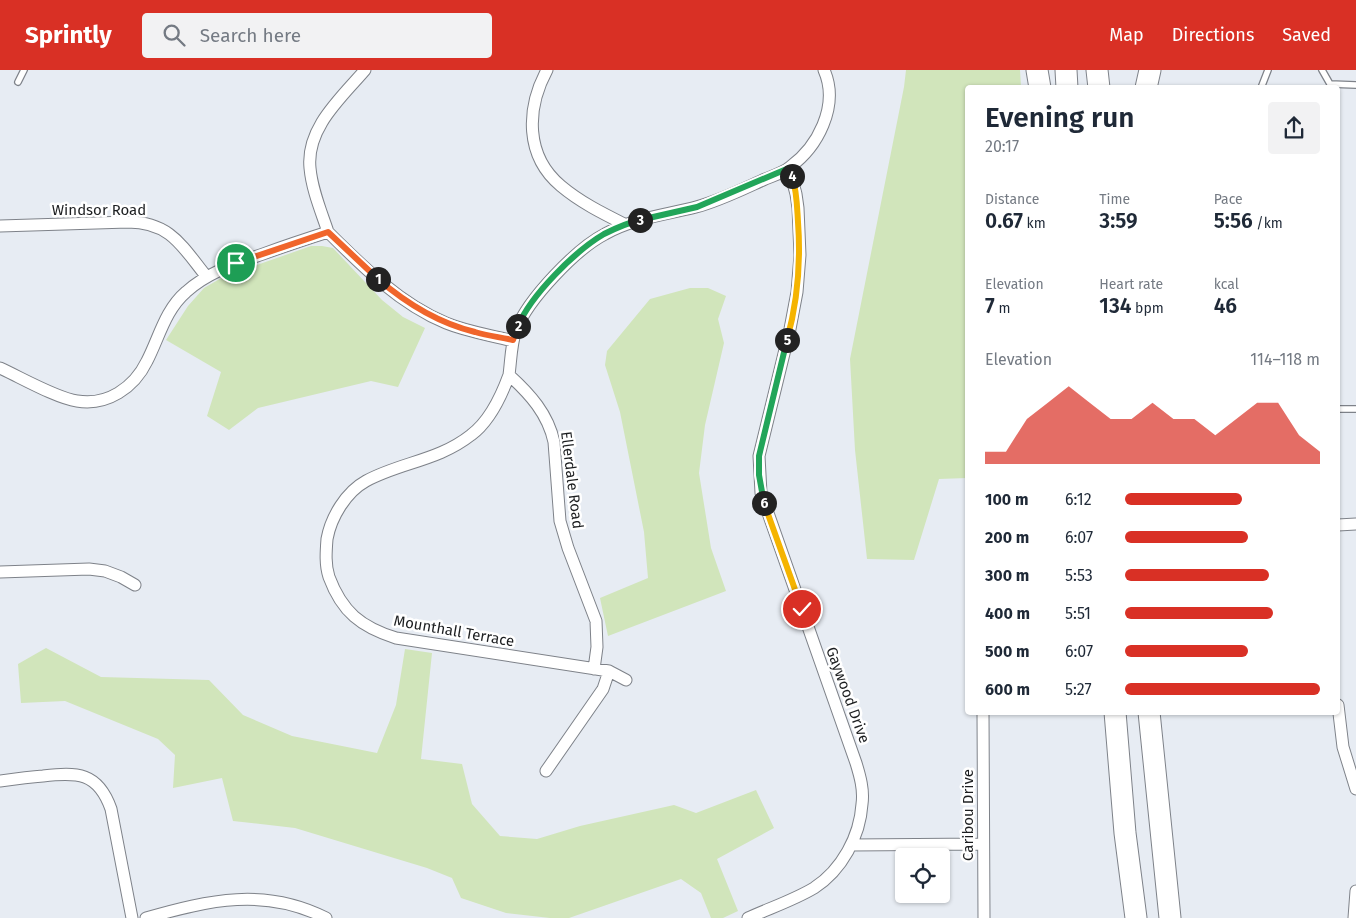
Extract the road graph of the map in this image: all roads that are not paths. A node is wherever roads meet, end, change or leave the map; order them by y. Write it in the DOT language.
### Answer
graph roads {
  1 [pos="24,70"];
  2 [pos="365,70"];
  3 [pos="547,70"];
  4 [pos="824,70"];
  5 [pos="1037,70"];
  6 [pos="1066,70"];
  7 [pos="1097,70"];
  8 [pos="1150,70"];
  9 [pos="1268,70"];
  10 [pos="1322,70"];
  11 [pos="18,82"];
  12 [pos="1040,85"];
  13 [pos="1067,85"];
  14 [pos="1098,85"];
  15 [pos="1147,85"];
  16 [pos="1262,85"];
  17 [pos="1356,85"];
  18 [pos="789,168"];
  19 [pos="624,224"];
  20 [pos="0,226"];
  21 [pos="328,232"];
  22 [pos="206,276"];
  23 [pos="513,340"];
  24 [pos="0,368"];
  25 [pos="510,375"];
  26 [pos="1340,409"];
  27 [pos="1356,409"];
  28 [pos="1356,524"];
  29 [pos="1340,525"];
  30 [pos="0,572"];
  31 [pos="135,585"];
  32 [pos="594,669"];
  33 [pos="610,671"];
  34 [pos="626,680"];
  35 [pos="983,715"];
  36 [pos="1116,715"];
  37 [pos="1149,715"];
  38 [pos="1339,715"];
  39 [pos="546,771"];
  40 [pos="0,780"];
  41 [pos="1356,789"];
  42 [pos="984,844"];
  43 [pos="851,845"];
  44 [pos="1356,891"];
  45 [pos="769,914"];
  46 [pos="132,918"];
  47 [pos="146,918"];
  48 [pos="326,918"];
  49 [pos="748,918"];
  50 [pos="984,918"];
  51 [pos="1136,918"];
  52 [pos="1170,918"];
  53 [pos="1354,918"];
  1 -- 11 [label="lane"];
  2 -- 21 [label="street"];
  3 -- 19 [label="street"];
  4 -- 18 [label="street"];
  5 -- 12 [label="highway"];
  6 -- 13 [label="highway"];
  7 -- 14 [label="highway"];
  8 -- 15 [label="highway"];
  9 -- 16 [label="lane"];
  10 -- 17 [label="lane"];
  18 -- 19 [label="street"];
  18 -- 43 [label="street, Gaywood Drive"];
  19 -- 23 [label="street"];
  20 -- 22 [label="street, Windsor Road"];
  21 -- 22 [label="street"];
  21 -- 23 [label="street"];
  22 -- 24 [label="street"];
  23 -- 25 [label="street"];
  25 -- 32 [label="street, Ellerdale Road"];
  25 -- 32 [label="street, Mounthall Terrace"];
  26 -- 27 [label="lane"];
  28 -- 29 [label="street"];
  30 -- 31 [label="street"];
  32 -- 33 [label="street, Mounthall Terrace"];
  33 -- 34 [label="street, Mounthall Terrace"];
  33 -- 39 [label="street"];
  35 -- 42 [label="street, Caribou Drive"];
  36 -- 51 [label="highway"];
  37 -- 52 [label="highway"];
  38 -- 41 [label="street"];
  40 -- 46 [label="street"];
  42 -- 43 [label="street"];
  42 -- 50 [label="street, Caribou Drive"];
  43 -- 45 [label="street, Gaywood Drive"];
  44 -- 53 [label="street"];
  45 -- 49 [label="street, Gaywood Drive"];
  47 -- 48 [label="street"];
}
